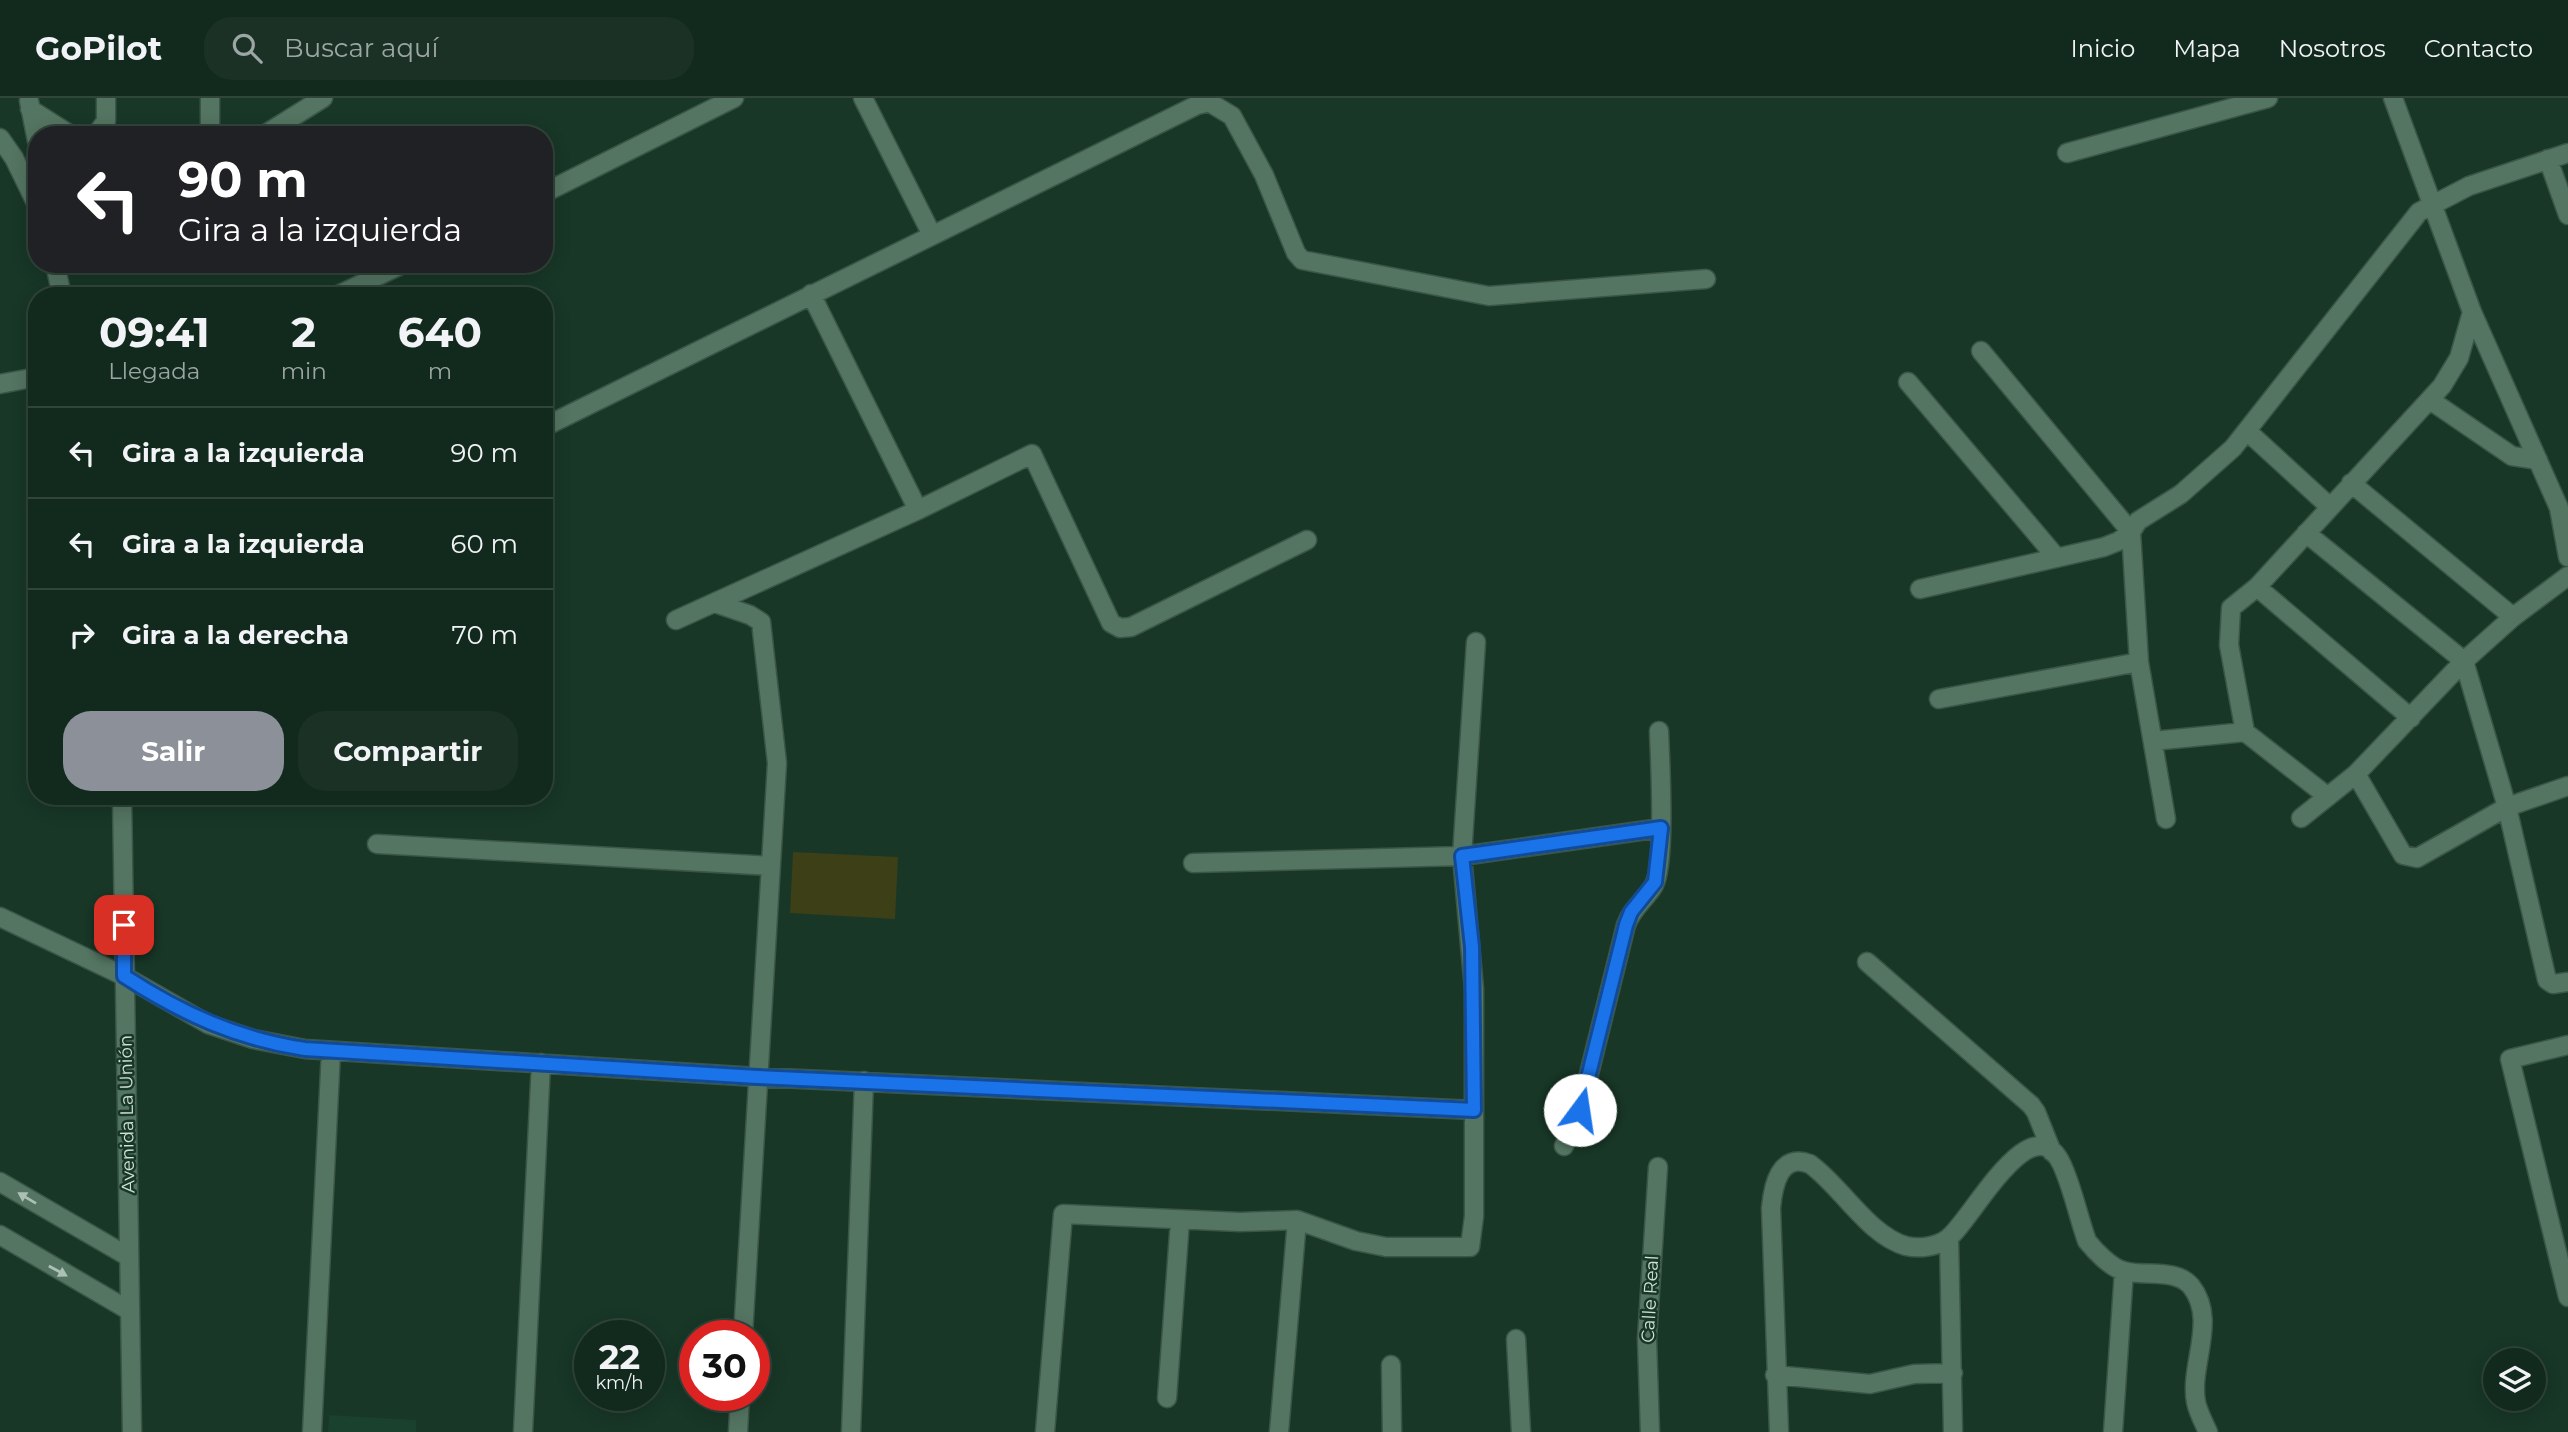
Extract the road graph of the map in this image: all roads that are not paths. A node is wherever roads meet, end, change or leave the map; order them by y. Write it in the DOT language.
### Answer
graph roads {
  1 [pos="106,98"];
  2 [pos="209,98"];
  3 [pos="323,98"];
  4 [pos="734,98"];
  5 [pos="863,98"];
  6 [pos="2268,98"];
  7 [pos="2393,98"];
  8 [pos="29,103"];
  9 [pos="34,126"];
  10 [pos="59,126"];
  11 [pos="102,126"];
  12 [pos="210,126"];
  13 [pos="278,126"];
  14 [pos="0,138"];
  15 [pos="2067,153"];
  16 [pos="2568,153"];
  17 [pos="2547,159"];
  18 [pos="28,187"];
  19 [pos="553,188"];
  20 [pos="2430,204"];
  21 [pos="2568,215"];
  22 [pos="932,235"];
  23 [pos="384,273"];
  24 [pos="1706,279"];
  25 [pos="355,287"];
  26 [pos="811,294"];
  27 [pos="2472,312"];
  28 [pos="1981,351"];
  29 [pos="28,379"];
  30 [pos="1908,382"];
  31 [pos="0,384"];
  32 [pos="2430,400"];
  33 [pos="553,423"];
  34 [pos="2247,431"];
  35 [pos="2538,460"];
  36 [pos="2351,483"];
  37 [pos="2563,506"];
  38 [pos="2330,507"];
  39 [pos="918,510"];
  40 [pos="2131,532"];
  41 [pos="2306,533"];
  42 [pos="1307,540"];
  43 [pos="2568,557"];
  44 [pos="2057,558"];
  45 [pos="2568,576"];
  46 [pos="2257,587"];
  47 [pos="1920,589"];
  48 [pos="715,603"];
  49 [pos="2513,617"];
  50 [pos="676,621"];
  51 [pos="1476,642"];
  52 [pos="2464,661"];
  53 [pos="2139,662"];
  54 [pos="1939,699"];
  55 [pos="2411,718"];
  56 [pos="1659,731"];
  57 [pos="2245,732"];
  58 [pos="2153,741"];
  59 [pos="2356,774"];
  60 [pos="2568,786"];
  61 [pos="2327,796"];
  62 [pos="122,805"];
  63 [pos="2507,807"];
  64 [pos="2301,818"];
  65 [pos="2166,819"];
  66 [pos="1661,828"];
  67 [pos="377,844"];
  68 [pos="1462,856"];
  69 [pos="1193,863"];
  70 [pos="771,866"];
  71 [pos="0,917"];
  72 [pos="1867,962"];
  73 [pos="124,976"];
  74 [pos="2568,982"];
  75 [pos="2568,1045"];
  76 [pos="331,1051"];
  77 [pos="541,1063"];
  78 [pos="757,1077"];
  79 [pos="864,1081"];
  80 [pos="1474,1110"];
  81 [pos="1564,1146"];
  82 [pos="2052,1152"];
  83 [pos="1658,1167"];
  84 [pos="0,1182"];
  85 [pos="1180,1220"];
  86 [pos="1297,1220"];
  87 [pos="0,1235"];
  88 [pos="1949,1238"];
  89 [pos="129,1257"];
  90 [pos="2124,1271"];
  91 [pos="2568,1297"];
  92 [pos="130,1311"];
  93 [pos="744,1320"];
  94 [pos="1516,1339"];
  95 [pos="1391,1365"];
  96 [pos="1953,1373"];
  97 [pos="1775,1375"];
  98 [pos="1167,1398"];
  99 [pos="739,1411"];
  100 [pos="2207,1431"];
  101 [pos="132,1432"];
  102 [pos="312,1432"];
  103 [pos="523,1432"];
  104 [pos="738,1432"];
  105 [pos="850,1432"];
  106 [pos="1045,1432"];
  107 [pos="1279,1432"];
  108 [pos="1392,1432"];
  109 [pos="1521,1432"];
  110 [pos="1650,1432"];
  111 [pos="1779,1432"];
  112 [pos="1953,1432"];
  113 [pos="2113,1432"];
  1 -- 11 [label="street"];
  2 -- 12 [label="street"];
  3 -- 13 [label="street"];
  4 -- 19 [label="street"];
  5 -- 22 [label="street"];
  6 -- 15 [label="street"];
  7 -- 20 [label="street"];
  8 -- 9 [label="street"];
  8 -- 10 [label="street"];
  14 -- 18 [label="street"];
  16 -- 17 [label="street"];
  17 -- 20 [label="street"];
  17 -- 21 [label="street"];
  20 -- 27 [label="street"];
  20 -- 34 [label="street"];
  22 -- 24 [label="street"];
  22 -- 26 [label="street"];
  23 -- 25 [label="street"];
  26 -- 33 [label="street"];
  26 -- 39 [label="street"];
  27 -- 32 [label="street"];
  27 -- 35 [label="street"];
  28 -- 40 [label="street"];
  29 -- 31 [label="street"];
  30 -- 44 [label="street"];
  32 -- 35 [label="street"];
  32 -- 36 [label="street"];
  34 -- 38 [label="street"];
  34 -- 40 [label="street"];
  35 -- 37 [label="street"];
  36 -- 38 [label="street"];
  36 -- 49 [label="street"];
  37 -- 43 [label="street"];
  38 -- 41 [label="street"];
  39 -- 42 [label="street"];
  39 -- 48 [label="street"];
  40 -- 44 [label="street"];
  40 -- 53 [label="street"];
  41 -- 46 [label="street"];
  41 -- 52 [label="street"];
  44 -- 47 [label="street"];
  45 -- 49 [label="street"];
  46 -- 55 [label="street"];
  46 -- 57 [label="street"];
  48 -- 50 [label="street"];
  48 -- 70 [label="street"];
  49 -- 52 [label="street"];
  51 -- 68 [label="street"];
  52 -- 55 [label="street"];
  52 -- 63 [label="street"];
  53 -- 54 [label="street"];
  53 -- 58 [label="street"];
  55 -- 59 [label="street"];
  56 -- 66 [label="street"];
  57 -- 58 [label="street"];
  57 -- 61 [label="street"];
  58 -- 65 [label="street"];
  59 -- 61 [label="street"];
  59 -- 63 [label="street"];
  60 -- 63 [label="street"];
  61 -- 64 [label="street"];
  62 -- 73 [label="street, Avenida La Unión"];
  63 -- 74 [label="street"];
  66 -- 68 [label="street"];
  66 -- 81 [label="street"];
  67 -- 70 [label="street"];
  68 -- 69 [label="street"];
  68 -- 80 [label="street"];
  70 -- 78 [label="street"];
  71 -- 73 [label="street"];
  72 -- 82 [label="street"];
  73 -- 76 [label="street"];
  73 -- 89 [label="street, Avenida La Unión"];
  75 -- 91 [label="street"];
  76 -- 77 [label="street"];
  76 -- 102 [label="street"];
  77 -- 78 [label="street"];
  77 -- 103 [label="street"];
  78 -- 79 [label="street"];
  78 -- 93 [label="street"];
  79 -- 80 [label="street"];
  79 -- 105 [label="street"];
  80 -- 86 [label="street"];
  82 -- 88 [label="street"];
  82 -- 90 [label="street"];
  83 -- 110 [label="street, Calle Real"];
  89 -- 84 [label="street, one-way"];
  85 -- 86 [label="street"];
  85 -- 98 [label="street"];
  85 -- 106 [label="street"];
  86 -- 107 [label="street"];
  87 -- 92 [label="street, one-way"];
  88 -- 96 [label="street"];
  88 -- 97 [label="street"];
  89 -- 92 [label="street, Avenida La Unión"];
  90 -- 100 [label="street"];
  90 -- 113 [label="street"];
  92 -- 101 [label="street, Avenida La Unión"];
  94 -- 109 [label="street"];
  95 -- 108 [label="street"];
  96 -- 97 [label="street"];
  96 -- 112 [label="street"];
  97 -- 111 [label="street"];
  99 -- 104 [label="street"];
}
